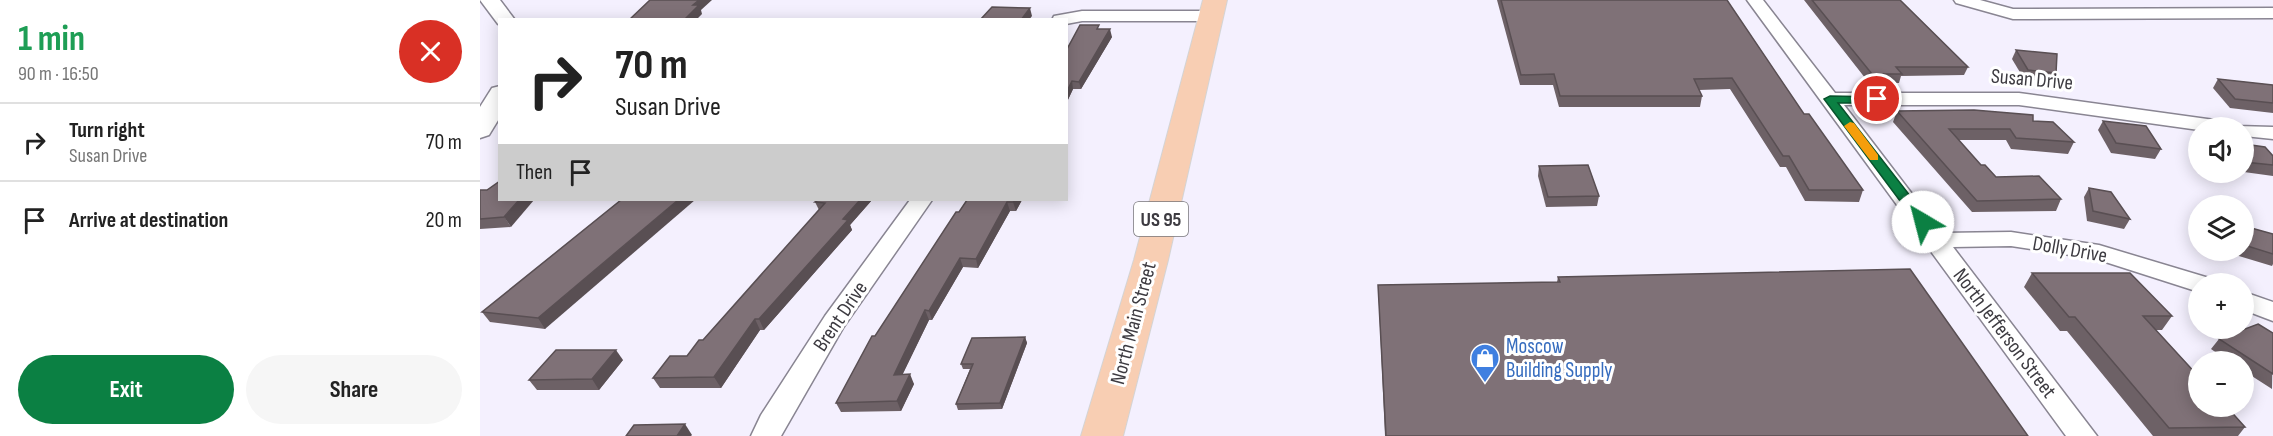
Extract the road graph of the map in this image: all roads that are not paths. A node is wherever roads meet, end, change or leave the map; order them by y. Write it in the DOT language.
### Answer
graph roads {
  1 [pos="490,0"];
  2 [pos="1755,0"];
  3 [pos="1962,0"];
  4 [pos="1213,8"];
  5 [pos="2273,13"];
  6 [pos="504,18"];
  7 [pos="1068,19"];
  8 [pos="498,97"];
  9 [pos="1830,99"];
  10 [pos="2188,122"];
  11 [pos="480,130"];
  12 [pos="2254,131"];
  13 [pos="2273,134"];
  14 [pos="920,201"];
  15 [pos="1936,240"];
  16 [pos="2188,280"];
  17 [pos="2254,304"];
  18 [pos="2273,312"];
  19 [pos="766,436"];
  20 [pos="1102,436"];
  21 [pos="2082,436"];
  1 -- 6 [label="street"];
  2 -- 9 [label="street, North Jefferson Street"];
  3 -- 5 [label="street"];
  4 -- 7 [label="street"];
  4 -- 20 [label="highway, North Main Street / US 95"];
  8 -- 11 [label="street"];
  9 -- 10 [label="street, Susan Drive"];
  9 -- 15 [label="street, North Jefferson Street"];
  12 -- 13 [label="street"];
  14 -- 19 [label="street, Brent Drive"];
  15 -- 16 [label="street, Dolly Drive"];
  15 -- 21 [label="street, North Jefferson Street"];
  17 -- 18 [label="street"];
}
